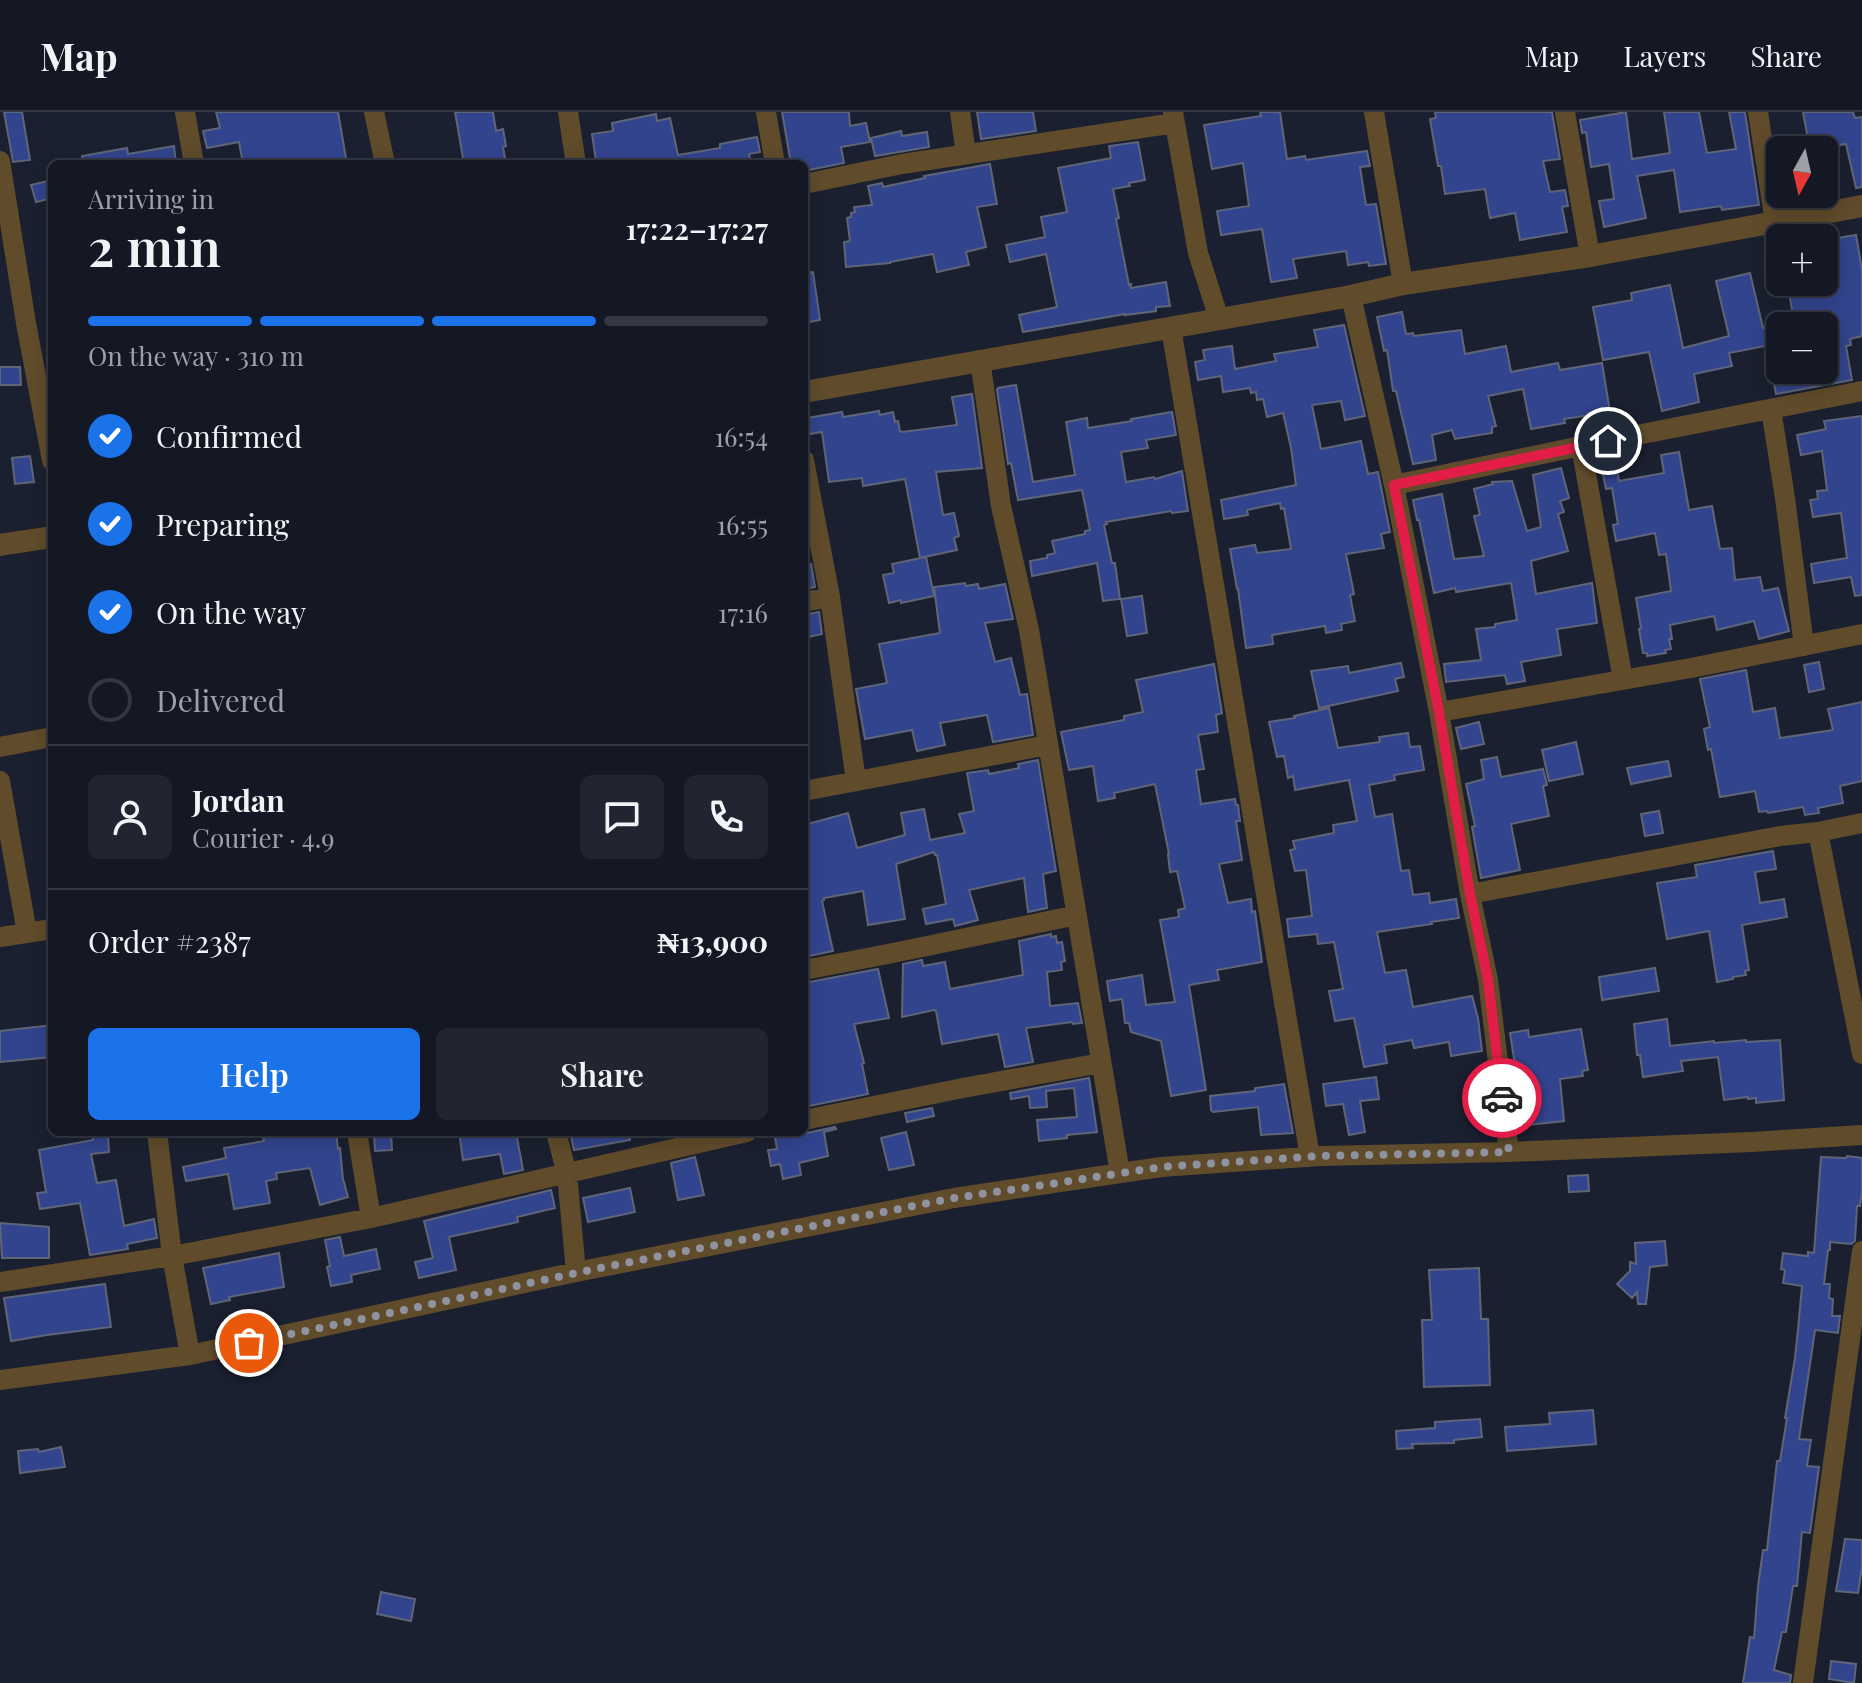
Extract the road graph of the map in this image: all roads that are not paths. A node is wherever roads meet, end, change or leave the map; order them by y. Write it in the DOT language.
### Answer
graph roads {
  1 [pos="185,112"];
  2 [pos="374,112"];
  3 [pos="568,112"];
  4 [pos="766,112"];
  5 [pos="960,112"];
  6 [pos="1374,112"];
  7 [pos="1565,112"];
  8 [pos="1758,112"];
  9 [pos="1174,117"];
  10 [pos="966,154"];
  11 [pos="193,160"];
  12 [pos="384,160"];
  13 [pos="575,160"];
  14 [pos="774,160"];
  15 [pos="0,161"];
  16 [pos="808,183"];
  17 [pos="1862,206"];
  18 [pos="1775,222"];
  19 [pos="1590,256"];
  20 [pos="1403,284"];
  21 [pos="1351,296"];
  22 [pos="1219,319"];
  23 [pos="1171,328"];
  24 [pos="980,360"];
  25 [pos="808,391"];
  26 [pos="1862,391"];
  27 [pos="1771,409"];
  28 [pos="48,440"];
  29 [pos="1581,446"];
  30 [pos="808,481"];
  31 [pos="1394,485"];
  32 [pos="48,538"];
  33 [pos="0,545"];
  34 [pos="830,597"];
  35 [pos="808,601"];
  36 [pos="1862,634"];
  37 [pos="1804,646"];
  38 [pos="1623,680"];
  39 [pos="1439,712"];
  40 [pos="48,738"];
  41 [pos="1048,745"];
  42 [pos="0,747"];
  43 [pos="0,781"];
  44 [pos="856,781"];
  45 [pos="808,790"];
  46 [pos="1862,823"];
  47 [pos="1818,832"];
  48 [pos="1470,894"];
  49 [pos="1077,915"];
  50 [pos="48,930"];
  51 [pos="27,933"];
  52 [pos="0,937"];
  53 [pos="808,969"];
  54 [pos="1862,1054"];
  55 [pos="1101,1063"];
  56 [pos="808,1119"];
  57 [pos="1862,1135"];
  58 [pos="157,1136"];
  59 [pos="358,1136"];
  60 [pos="557,1136"];
  61 [pos="730,1136"];
  62 [pos="1509,1152"];
  63 [pos="1310,1157"];
  64 [pos="1120,1173"];
  65 [pos="567,1174"];
  66 [pos="371,1218"];
  67 [pos="1862,1251"];
  68 [pos="172,1256"];
  69 [pos="576,1272"];
  70 [pos="0,1282"];
  71 [pos="190,1355"];
  72 [pos="0,1380"];
  73 [pos="1803,1683"];
  1 -- 11 [label="street"];
  2 -- 12 [label="street"];
  3 -- 13 [label="street"];
  4 -- 14 [label="street"];
  5 -- 10 [label="street"];
  6 -- 20 [label="street"];
  7 -- 19 [label="street"];
  8 -- 18 [label="street"];
  9 -- 10 [label="street"];
  9 -- 22 [label="street"];
  10 -- 16 [label="street"];
  15 -- 28 [label="street"];
  17 -- 18 [label="street"];
  18 -- 19 [label="street"];
  19 -- 20 [label="street"];
  20 -- 21 [label="street"];
  21 -- 22 [label="street"];
  21 -- 31 [label="street"];
  22 -- 23 [label="street"];
  23 -- 24 [label="street"];
  23 -- 63 [label="street"];
  24 -- 25 [label="street"];
  24 -- 41 [label="street"];
  26 -- 27 [label="street"];
  27 -- 29 [label="street"];
  27 -- 37 [label="street"];
  29 -- 31 [label="street"];
  29 -- 38 [label="street"];
  30 -- 34 [label="street"];
  31 -- 39 [label="street"];
  32 -- 33 [label="street"];
  34 -- 35 [label="street"];
  34 -- 44 [label="street"];
  36 -- 37 [label="street"];
  37 -- 38 [label="street"];
  38 -- 39 [label="street"];
  39 -- 48 [label="street"];
  40 -- 42 [label="street"];
  41 -- 44 [label="street"];
  41 -- 49 [label="street"];
  43 -- 51 [label="street"];
  44 -- 45 [label="street"];
  46 -- 47 [label="street"];
  47 -- 48 [label="street"];
  47 -- 54 [label="street"];
  48 -- 62 [label="street"];
  49 -- 53 [label="street"];
  49 -- 55 [label="street"];
  50 -- 51 [label="street"];
  51 -- 52 [label="street"];
  55 -- 56 [label="street"];
  55 -- 64 [label="street"];
  57 -- 62 [label="street"];
  58 -- 68 [label="street"];
  59 -- 66 [label="street"];
  60 -- 65 [label="street"];
  61 -- 65 [label="street"];
  62 -- 63 [label="street"];
  63 -- 64 [label="street"];
  64 -- 69 [label="street"];
  65 -- 66 [label="street"];
  65 -- 69 [label="street"];
  66 -- 68 [label="street"];
  67 -- 73 [label="street"];
  68 -- 70 [label="street"];
  68 -- 71 [label="street"];
  69 -- 71 [label="street"];
  71 -- 72 [label="street"];
}
